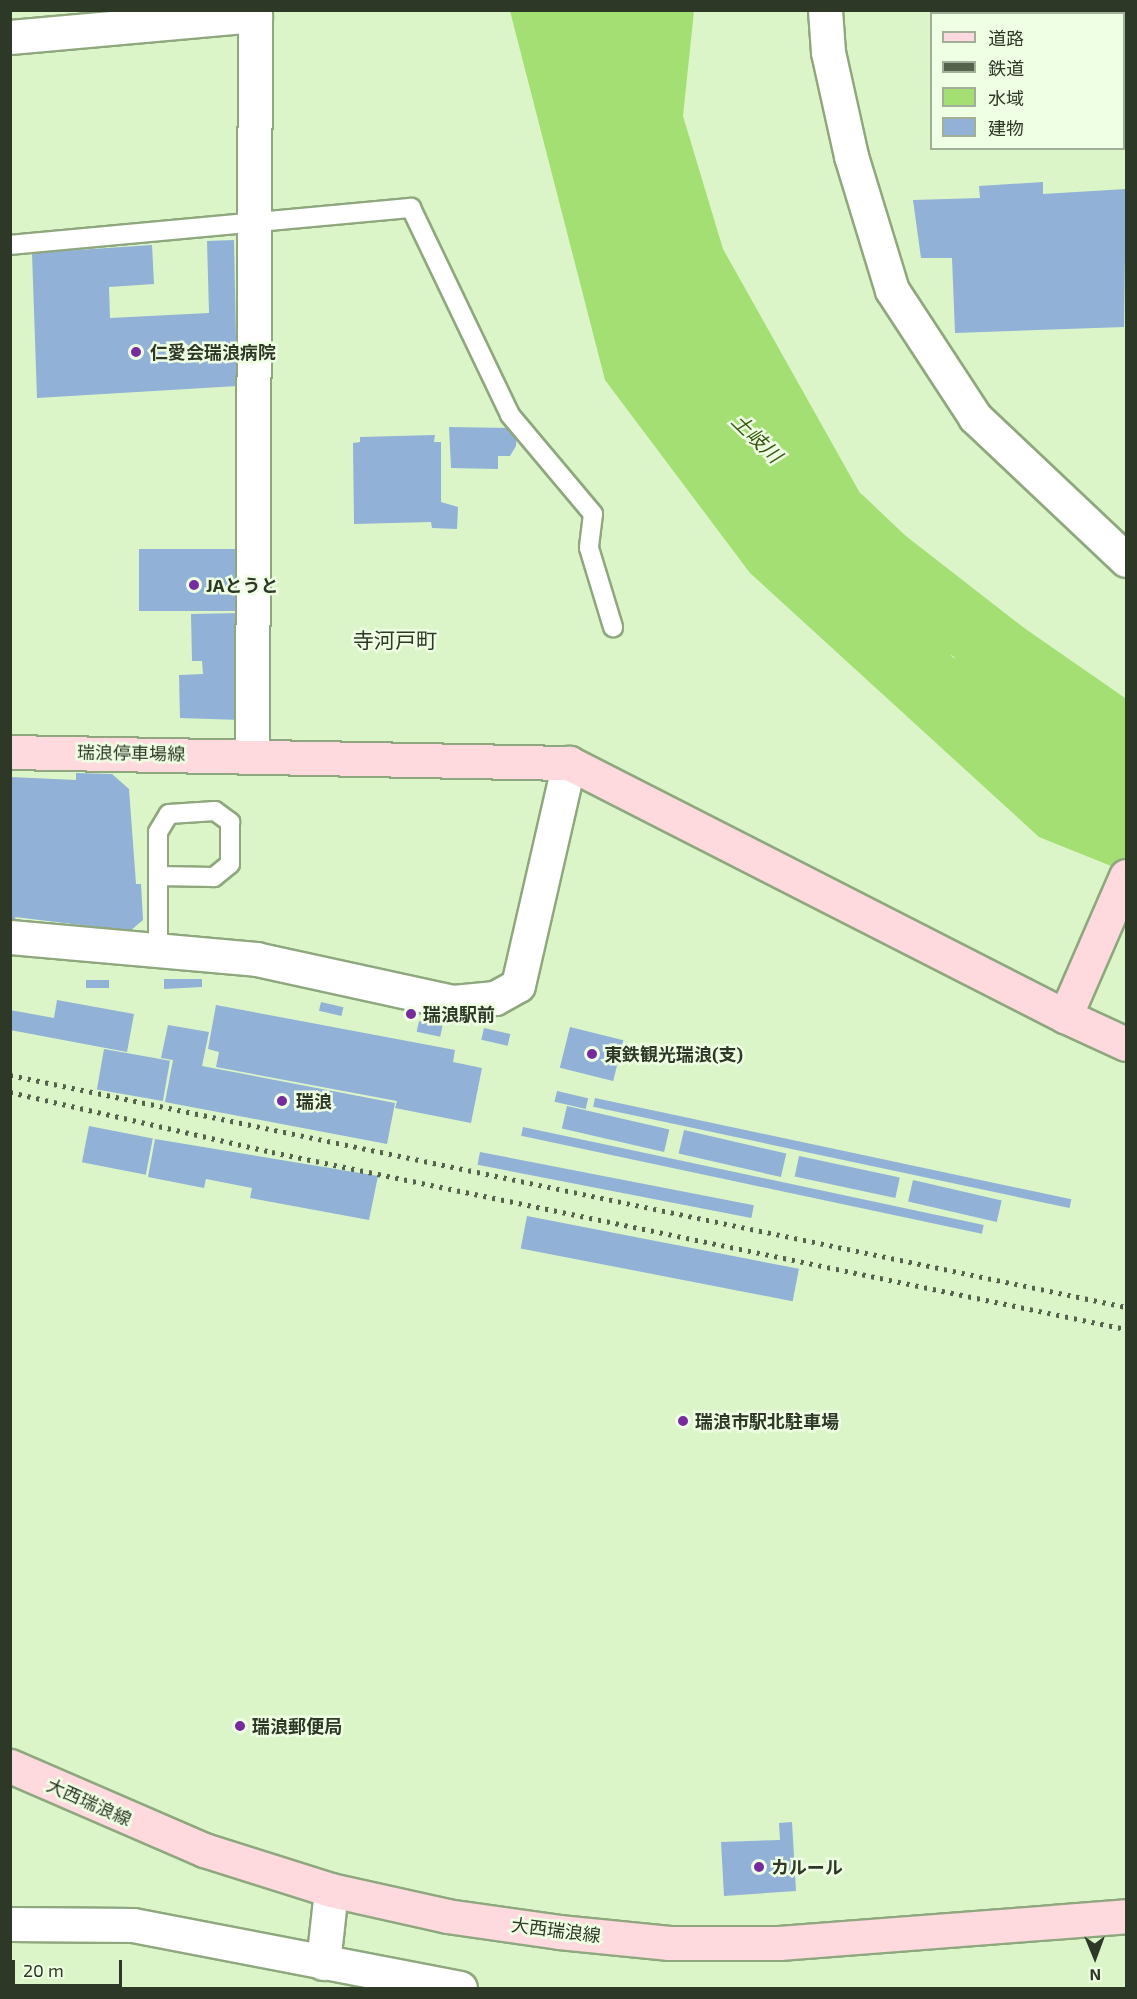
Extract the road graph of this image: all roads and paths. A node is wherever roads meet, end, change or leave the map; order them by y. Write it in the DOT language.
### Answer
graph roads {
  1 [pos="825,10"];
  2 [pos="255,13"];
  3 [pos="10,37"];
  4 [pos="254,223"];
  5 [pos="10,245"];
  6 [pos="1126,560"];
  7 [pos="613,627"];
  8 [pos="10,752"];
  9 [pos="252,754"];
  10 [pos="569,763"];
  11 [pos="158,876"];
  12 [pos="1126,876"];
  13 [pos="10,937"];
  14 [pos="158,951"];
  15 [pos="1065,1016"];
  16 [pos="1126,1044"];
  17 [pos="10,1766"];
  18 [pos="331,1890"];
  19 [pos="1126,1916"];
  20 [pos="10,1924"];
  21 [pos="323,1963"];
  22 [pos="460,1989"];
  1 -- 6 [label="street"];
  2 -- 3 [label="street"];
  2 -- 4 [label="street"];
  4 -- 5 [label="lane"];
  4 -- 7 [label="lane"];
  4 -- 9 [label="street"];
  8 -- 9 [label="main road, 瑞浪停車場線"];
  9 -- 10 [label="main road, 瑞浪停車場線"];
  10 -- 14 [label="street"];
  10 -- 15 [label="main road"];
  11 -- 11 [label="lane"];
  11 -- 14 [label="lane"];
  12 -- 15 [label="main road"];
  13 -- 14 [label="street"];
  15 -- 16 [label="main road"];
  17 -- 18 [label="main road, 大西瑞浪線"];
  18 -- 19 [label="main road, 大西瑞浪線"];
  18 -- 21 [label="street"];
  20 -- 21 [label="street"];
  21 -- 22 [label="street"];
}
